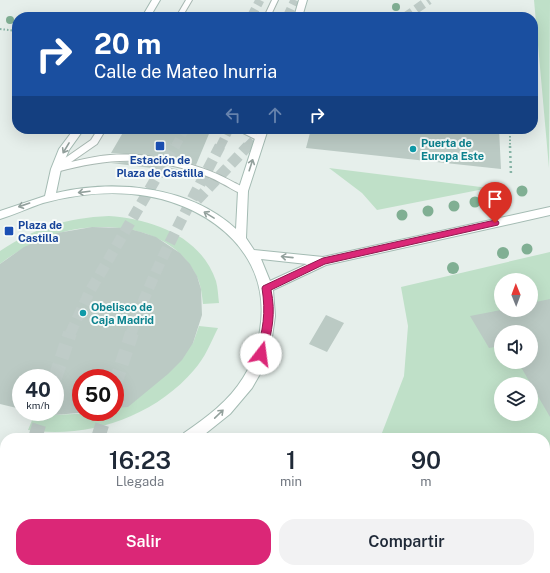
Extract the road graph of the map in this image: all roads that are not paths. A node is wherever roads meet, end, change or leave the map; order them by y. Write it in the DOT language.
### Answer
graph roads {
  1 [pos="156,0"];
  2 [pos="188,0"];
  3 [pos="274,0"];
  4 [pos="303,0"];
  5 [pos="149,12"];
  6 [pos="182,12"];
  7 [pos="270,12"];
  8 [pos="299,12"];
  9 [pos="75,134"];
  10 [pos="99,134"];
  11 [pos="262,134"];
  12 [pos="56,169"];
  13 [pos="243,191"];
  14 [pos="50,197"];
  15 [pos="550,211"];
  16 [pos="0,215"];
  17 [pos="241,238"];
  18 [pos="252,254"];
  19 [pos="323,261"];
  20 [pos="266,288"];
  21 [pos="196,433"];
  1 -- 5 [label="main road"];
  2 -- 6 [label="lane"];
  3 -- 7 [label="lane"];
  4 -- 8 [label="main road"];
  9 -- 12 [label="main road, one-way"];
  10 -- 12 [label="lane"];
  13 -- 11 [label="main road, one-way"];
  12 -- 13 [label="lane"];
  12 -- 14 [label="main road"];
  13 -- 17 [label="main road"];
  14 -- 16 [label="main road, one-way"];
  17 -- 14 [label="main road, one-way"];
  15 -- 19 [label="main road"];
  17 -- 18 [label="main road"];
  19 -- 18 [label="main road, one-way"];
  18 -- 20 [label="main road"];
  19 -- 20 [label="main road"];
  21 -- 20 [label="main road, one-way"];
}
